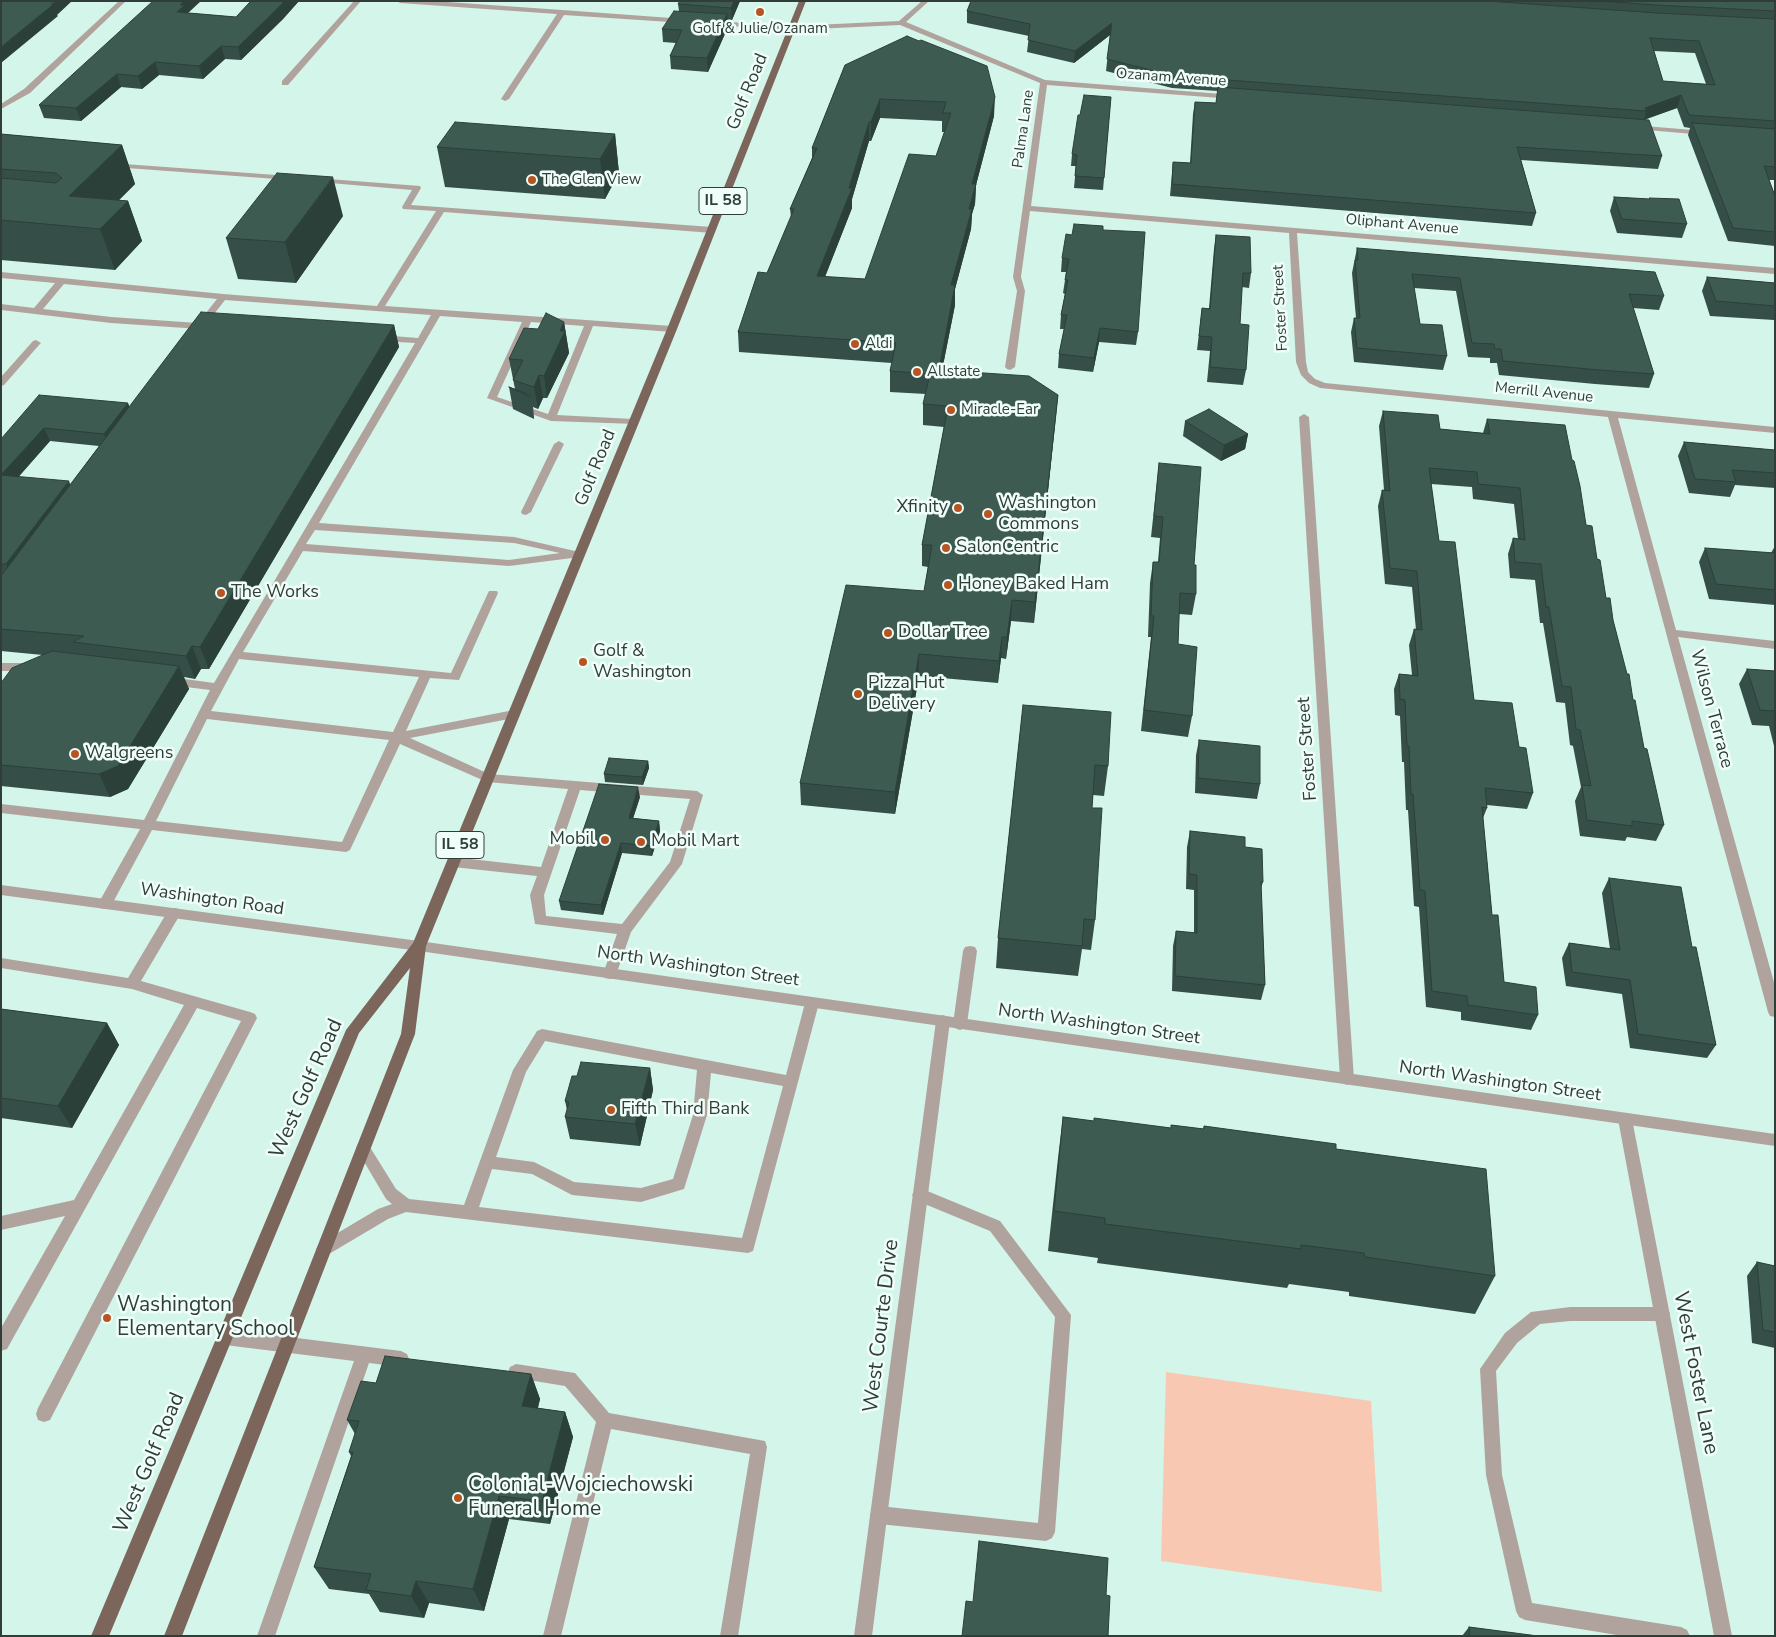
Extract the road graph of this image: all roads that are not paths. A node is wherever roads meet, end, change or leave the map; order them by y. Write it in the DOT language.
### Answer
graph roads {
  1 [pos="123,1"];
  2 [pos="358,1"];
  3 [pos="400,1"];
  4 [pos="803,1"];
  5 [pos="926,1"];
  6 [pos="562,12"];
  7 [pos="697,22"];
  8 [pos="706,22"];
  9 [pos="901,23"];
  10 [pos="793,28"];
  11 [pos="1044,82"];
  12 [pos="284,83"];
  13 [pos="1241,97"];
  14 [pos="505,99"];
  15 [pos="1,107"];
  16 [pos="1625,127"];
  17 [pos="1715,133"];
  18 [pos="108,164"];
  19 [pos="301,179"];
  20 [pos="310,180"];
  21 [pos="1026,208"];
  22 [pos="442,209"];
  23 [pos="712,230"];
  24 [pos="1293,230"];
  25 [pos="1,267"];
  26 [pos="1775,271"];
  27 [pos="1,275"];
  28 [pos="25,277"];
  29 [pos="62,281"];
  30 [pos="222,297"];
  31 [pos="1,307"];
  32 [pos="380,308"];
  33 [pos="37,310"];
  34 [pos="437,313"];
  35 [pos="528,319"];
  36 [pos="590,323"];
  37 [pos="672,329"];
  38 [pos="372,338"];
  39 [pos="420,341"];
  40 [pos="36,343"];
  41 [pos="1010,367"];
  42 [pos="1312,381"];
  43 [pos="1,383"];
  44 [pos="1612,415"];
  45 [pos="1304,416"];
  46 [pos="551,418"];
  47 [pos="634,422"];
  48 [pos="1775,430"];
  49 [pos="559,444"];
  50 [pos="526,512"];
  51 [pos="311,526"];
  52 [pos="299,547"];
  53 [pos="580,554"];
  54 [pos="493,593"];
  55 [pos="1672,633"];
  56 [pos="1775,645"];
  57 [pos="235,656"];
  58 [pos="1,667"];
  59 [pos="47,667"];
  60 [pos="426,674"];
  61 [pos="160,680"];
  62 [pos="217,687"];
  63 [pos="203,714"];
  64 [pos="514,714"];
  65 [pos="396,738"];
  66 [pos="487,778"];
  67 [pos="576,785"];
  68 [pos="1,808"];
  69 [pos="148,825"];
  70 [pos="453,862"];
  71 [pos="545,872"];
  72 [pos="1,890"];
  73 [pos="105,904"];
  74 [pos="174,913"];
  75 [pos="625,930"];
  76 [pos="419,946"];
  77 [pos="970,951"];
  78 [pos="1,963"];
  79 [pos="610,974"];
  80 [pos="132,984"];
  81 [pos="193,1002"];
  82 [pos="812,1003"];
  83 [pos="1775,1012"];
  84 [pos="943,1021"];
  85 [pos="960,1024"];
  86 [pos="706,1065"];
  87 [pos="1347,1079"];
  88 [pos="792,1082"];
  89 [pos="1625,1119"];
  90 [pos="1775,1140"];
  91 [pos="363,1148"];
  92 [pos="487,1162"];
  93 [pos="920,1195"];
  94 [pos="406,1205"];
  95 [pos="78,1206"];
  96 [pos="469,1213"];
  97 [pos="1,1223"];
  98 [pos="324,1250"];
  99 [pos="1662,1314"];
  100 [pos="225,1337"];
  101 [pos="1,1344"];
  102 [pos="287,1345"];
  103 [pos="364,1355"];
  104 [pos="413,1360"];
  105 [pos="501,1371"];
  106 [pos="44,1414"];
  107 [pos="605,1420"];
  108 [pos="879,1515"];
  109 [pos="100,1636"];
  110 [pos="173,1636"];
  111 [pos="266,1636"];
  112 [pos="552,1636"];
  113 [pos="729,1636"];
  114 [pos="863,1636"];
  115 [pos="1681,1636"];
  116 [pos="1723,1636"];
  1 -- 15 [label="street"];
  2 -- 12 [label="street"];
  3 -- 6 [label="street"];
  4 -- 10 [label="main road, Golf Road / IL 58"];
  5 -- 9 [label="street"];
  6 -- 7 [label="street"];
  6 -- 14 [label="street"];
  8 -- 10 [label="street"];
  9 -- 10 [label="street"];
  9 -- 11 [label="street, Palma Lane"];
  10 -- 23 [label="main road, Golf Road / IL 58"];
  11 -- 13 [label="street, Ozanam Avenue"];
  11 -- 21 [label="street, Palma Lane"];
  16 -- 17 [label="street"];
  18 -- 19 [label="street"];
  20 -- 22 [label="street"];
  21 -- 24 [label="street, Oliphant Avenue"];
  21 -- 41 [label="street, Palma Lane"];
  22 -- 23 [label="street"];
  22 -- 32 [label="street"];
  23 -- 37 [label="main road, Golf Road / IL 58"];
  24 -- 26 [label="street, Oliphant Avenue"];
  24 -- 42 [label="street, Foster Street"];
  25 -- 28 [label="street"];
  27 -- 28 [label="street"];
  28 -- 29 [label="street"];
  29 -- 30 [label="street"];
  29 -- 33 [label="street"];
  30 -- 32 [label="street"];
  30 -- 33 [label="street"];
  31 -- 33 [label="street"];
  32 -- 34 [label="street"];
  34 -- 35 [label="street"];
  34 -- 39 [label="street"];
  35 -- 36 [label="street"];
  35 -- 46 [label="street"];
  36 -- 37 [label="street"];
  36 -- 46 [label="street"];
  37 -- 47 [label="main road, Golf Road / IL 58"];
  38 -- 39 [label="street"];
  39 -- 51 [label="street"];
  40 -- 43 [label="street"];
  42 -- 44 [label="street, Merrill Avenue"];
  44 -- 48 [label="street, Merrill Avenue"];
  44 -- 55 [label="street, Wilson Terrace"];
  45 -- 87 [label="street, Foster Street"];
  46 -- 47 [label="street"];
  47 -- 53 [label="main road, Golf Road / IL 58"];
  49 -- 50 [label="street"];
  51 -- 52 [label="street"];
  51 -- 53 [label="street"];
  52 -- 53 [label="street"];
  52 -- 57 [label="street"];
  53 -- 64 [label="main road, Golf Road / IL 58"];
  54 -- 60 [label="street"];
  55 -- 56 [label="street"];
  55 -- 83 [label="street, Wilson Terrace"];
  57 -- 60 [label="street"];
  57 -- 62 [label="street"];
  58 -- 59 [label="street"];
  60 -- 65 [label="street"];
  61 -- 62 [label="street"];
  62 -- 63 [label="street"];
  63 -- 65 [label="street"];
  63 -- 69 [label="street"];
  64 -- 65 [label="street"];
  64 -- 66 [label="main road, Golf Road / IL 58"];
  65 -- 66 [label="street"];
  65 -- 69 [label="street"];
  66 -- 67 [label="street"];
  66 -- 70 [label="main road, Golf Road / IL 58"];
  67 -- 71 [label="street"];
  67 -- 75 [label="street"];
  68 -- 69 [label="street"];
  69 -- 73 [label="street"];
  70 -- 71 [label="street"];
  70 -- 76 [label="main road, Golf Road / IL 58"];
  71 -- 75 [label="street"];
  72 -- 73 [label="street, Washington Road"];
  73 -- 74 [label="street, Washington Road"];
  74 -- 76 [label="street, Washington Road"];
  74 -- 80 [label="street"];
  75 -- 79 [label="street"];
  76 -- 79 [label="street, North Washington Street"];
  76 -- 91 [label="main road, IL 58"];
  76 -- 100 [label="main road, West Golf Road / IL 58"];
  77 -- 85 [label="street"];
  78 -- 80 [label="street"];
  79 -- 82 [label="street, North Washington Street"];
  80 -- 81 [label="street"];
  81 -- 95 [label="street"];
  81 -- 106 [label="street"];
  82 -- 84 [label="street, North Washington Street"];
  82 -- 88 [label="street"];
  84 -- 85 [label="street, North Washington Street"];
  84 -- 93 [label="street, West Courte Drive"];
  85 -- 87 [label="street, North Washington Street"];
  86 -- 88 [label="street"];
  86 -- 92 [label="street"];
  86 -- 92 [label="street"];
  87 -- 89 [label="street, North Washington Street"];
  88 -- 96 [label="street"];
  89 -- 90 [label="street, North Washington Street"];
  89 -- 99 [label="street, West Foster Lane"];
  91 -- 94 [label="street"];
  91 -- 98 [label="main road, IL 58"];
  92 -- 96 [label="street"];
  93 -- 108 [label="street, West Courte Drive"];
  93 -- 108 [label="street"];
  94 -- 96 [label="street"];
  94 -- 98 [label="street"];
  95 -- 97 [label="street"];
  95 -- 101 [label="street"];
  98 -- 102 [label="main road, IL 58"];
  99 -- 115 [label="street"];
  99 -- 116 [label="street, West Foster Lane"];
  100 -- 102 [label="street"];
  100 -- 109 [label="main road, West Golf Road / IL 58"];
  102 -- 103 [label="street"];
  102 -- 110 [label="main road, IL 58"];
  103 -- 104 [label="street"];
  103 -- 111 [label="street"];
  105 -- 107 [label="street"];
  107 -- 112 [label="street"];
  107 -- 113 [label="street"];
  108 -- 114 [label="street, West Courte Drive"];
}
